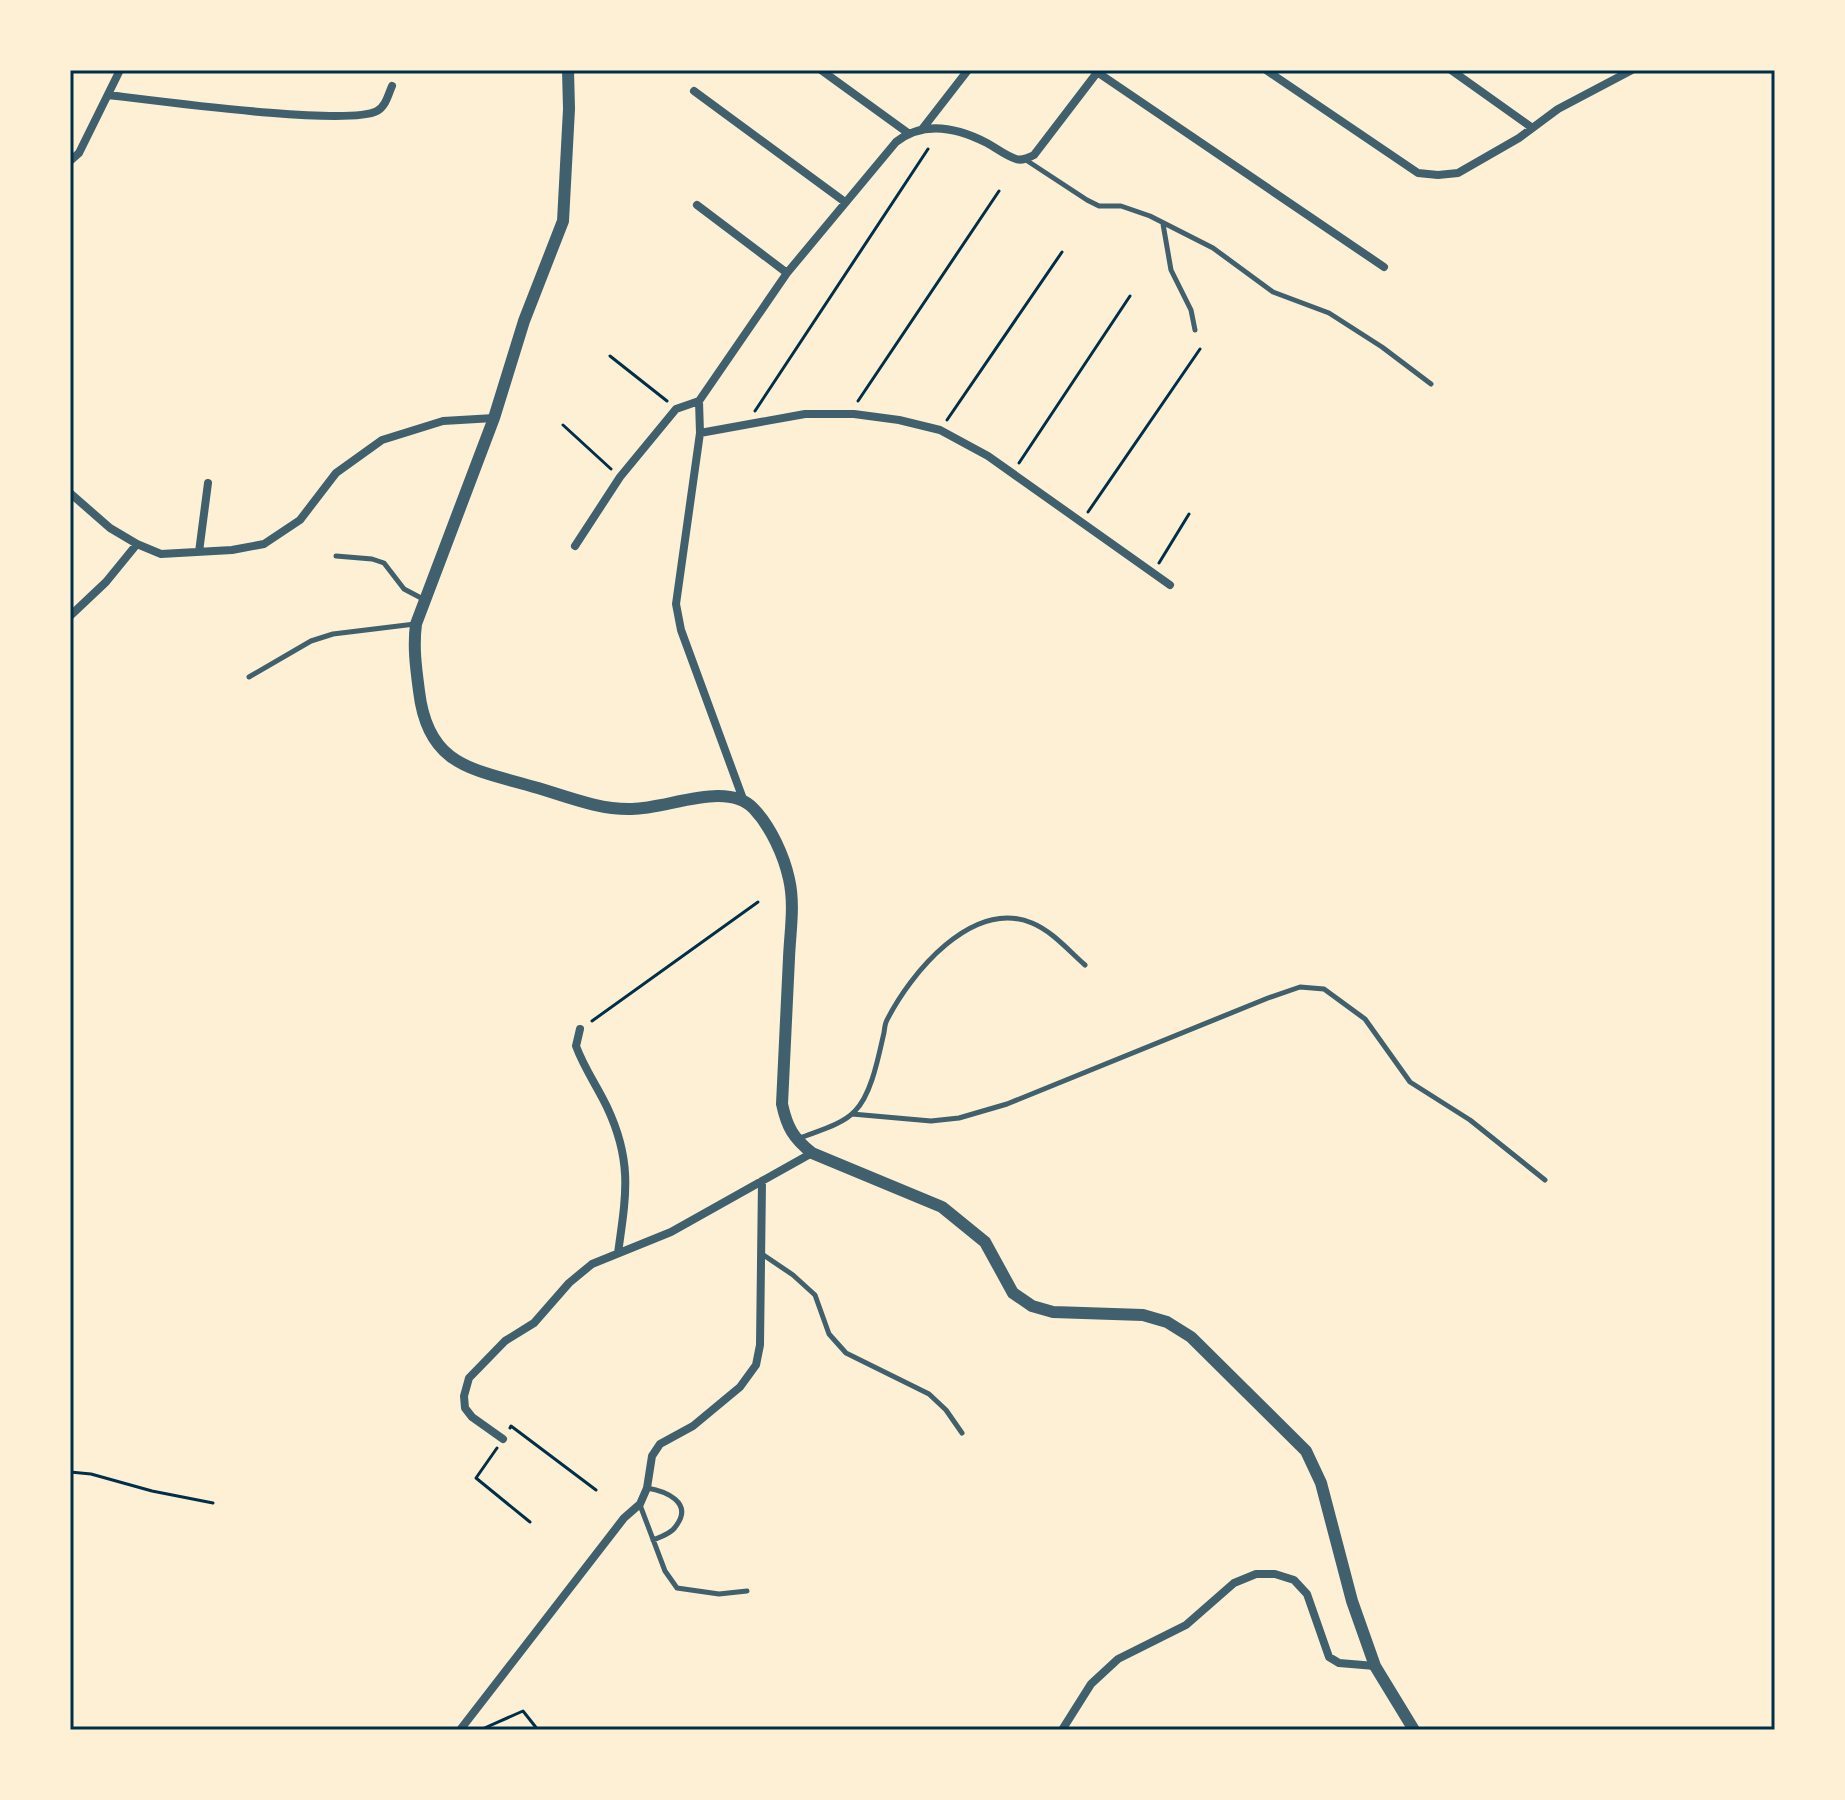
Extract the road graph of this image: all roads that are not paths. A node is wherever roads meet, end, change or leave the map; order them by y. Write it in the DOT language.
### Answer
graph roads {
  1 [pos="120,70"];
  2 [pos="568,70"];
  3 [pos="821,70"];
  4 [pos="968,70"];
  5 [pos="1266,70"];
  6 [pos="1451,70"];
  7 [pos="1632,70"];
  8 [pos="1098,71"];
  9 [pos="392,86"];
  10 [pos="694,91"];
  11 [pos="108,95"];
  12 [pos="1531,127"];
  13 [pos="923,128"];
  14 [pos="908,133"];
  15 [pos="1026,160"];
  16 [pos="70,161"];
  17 [pos="845,202"];
  18 [pos="697,205"];
  19 [pos="1163,223"];
  20 [pos="1384,267"];
  21 [pos="787,273"];
  22 [pos="1195,330"];
  23 [pos="1431,384"];
  24 [pos="699,401"];
  25 [pos="494,418"];
  26 [pos="700,433"];
  27 [pos="208,483"];
  28 [pos="70,493"];
  29 [pos="137,544"];
  30 [pos="575,546"];
  31 [pos="199,552"];
  32 [pos="336,556"];
  33 [pos="1170,585"];
  34 [pos="424,599"];
  35 [pos="70,616"];
  36 [pos="416,624"];
  37 [pos="249,677"];
  38 [pos="743,799"];
  39 [pos="1085,965"];
  40 [pos="580,1029"];
  41 [pos="852,1114"];
  42 [pos="796,1140"];
  43 [pos="812,1153"];
  44 [pos="1545,1180"];
  45 [pos="762,1181"];
  46 [pos="618,1253"];
  47 [pos="761,1253"];
  48 [pos="962,1433"];
  49 [pos="503,1439"];
  50 [pos="647,1488"];
  51 [pos="640,1504"];
  52 [pos="653,1540"];
  53 [pos="747,1591"];
  54 [pos="1375,1666"];
  55 [pos="460,1730"];
  56 [pos="1062,1730"];
  57 [pos="1414,1730"];
  1 -- 11 [label="street"];
  2 -- 25 [label="street"];
  3 -- 14 [label="street"];
  4 -- 13 [label="street"];
  5 -- 12 [label="street"];
  6 -- 12 [label="street"];
  7 -- 12 [label="street"];
  8 -- 15 [label="street"];
  8 -- 20 [label="street"];
  9 -- 11 [label="street"];
  10 -- 17 [label="street"];
  11 -- 16 [label="street"];
  13 -- 14 [label="street"];
  13 -- 15 [label="street"];
  14 -- 17 [label="street"];
  15 -- 19 [label="lane"];
  17 -- 21 [label="street"];
  18 -- 21 [label="street"];
  19 -- 22 [label="lane"];
  19 -- 23 [label="lane"];
  21 -- 24 [label="street"];
  24 -- 26 [label="street"];
  24 -- 30 [label="street"];
  25 -- 31 [label="street"];
  25 -- 34 [label="street"];
  26 -- 33 [label="street"];
  26 -- 38 [label="street"];
  27 -- 31 [label="street"];
  28 -- 29 [label="street"];
  29 -- 31 [label="street"];
  29 -- 35 [label="street"];
  32 -- 34 [label="lane"];
  34 -- 36 [label="street"];
  36 -- 37 [label="lane"];
  36 -- 38 [label="street"];
  38 -- 42 [label="street"];
  39 -- 41 [label="lane"];
  40 -- 46 [label="street"];
  41 -- 42 [label="lane"];
  41 -- 44 [label="lane"];
  42 -- 43 [label="street"];
  43 -- 45 [label="street"];
  43 -- 54 [label="street"];
  45 -- 46 [label="street"];
  45 -- 47 [label="street"];
  46 -- 49 [label="street"];
  47 -- 48 [label="lane"];
  47 -- 50 [label="street"];
  50 -- 51 [label="street"];
  50 -- 52 [label="lane"];
  51 -- 52 [label="lane"];
  51 -- 55 [label="street"];
  52 -- 53 [label="lane"];
  54 -- 56 [label="street"];
  54 -- 57 [label="street"];
}
